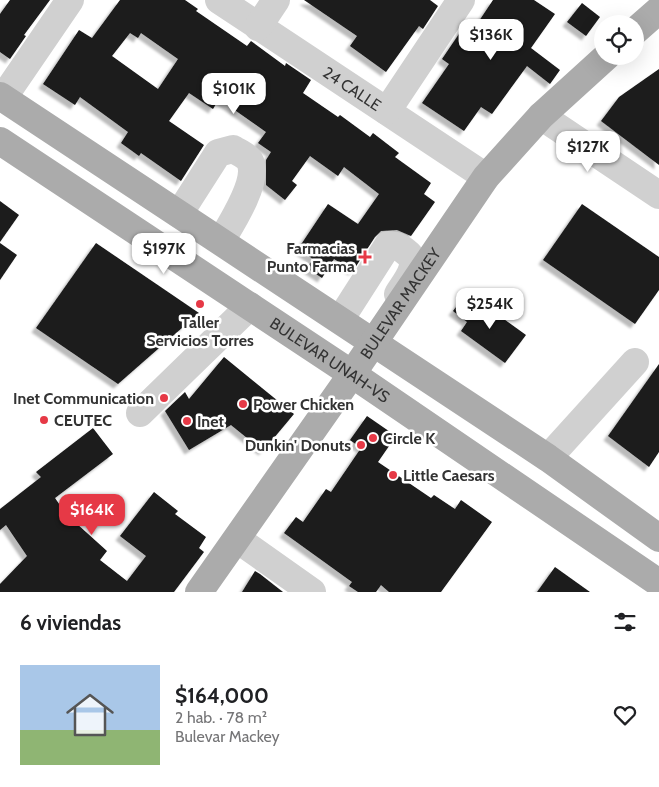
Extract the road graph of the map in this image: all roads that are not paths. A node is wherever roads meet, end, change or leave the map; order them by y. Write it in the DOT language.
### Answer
graph roads {
  1 [pos="70,0"];
  2 [pos="219,0"];
  3 [pos="276,0"];
  4 [pos="461,0"];
  5 [pos="659,10"];
  6 [pos="644,23"];
  7 [pos="258,27"];
  8 [pos="597,65"];
  9 [pos="1,97"];
  10 [pos="387,111"];
  11 [pos="541,116"];
  12 [pos="0,141"];
  13 [pos="486,177"];
  14 [pos="659,195"];
  15 [pos="179,214"];
  16 [pos="221,241"];
  17 [pos="250,306"];
  18 [pos="340,320"];
  19 [pos="370,340"];
  20 [pos="635,362"];
  21 [pos="352,374"];
  22 [pos="140,413"];
  23 [pos="548,458"];
  24 [pos="659,538"];
  25 [pos="238,539"];
  26 [pos="659,583"];
  27 [pos="199,592"];
  28 [pos="312,592"];
  1 -- 9 [label="street"];
  2 -- 7 [label="street, 24 CALLE"];
  3 -- 7 [label="street"];
  4 -- 10 [label="street"];
  5 -- 6 [label="main road"];
  7 -- 10 [label="street, 24 CALLE"];
  8 -- 11 [label="main road, BULEVAR MACKEY"];
  9 -- 15 [label="main road"];
  10 -- 13 [label="street, 24 CALLE"];
  11 -- 13 [label="main road, BULEVAR MACKEY"];
  11 -- 14 [label="street"];
  12 -- 17 [label="main road, BULEVAR UNAH-VS"];
  13 -- 19 [label="main road, BULEVAR MACKEY"];
  15 -- 16 [label="main road"];
  15 -- 16 [label="street"];
  16 -- 18 [label="main road"];
  17 -- 21 [label="main road, BULEVAR UNAH-VS"];
  17 -- 22 [label="street"];
  18 -- 19 [label="main road"];
  18 -- 19 [label="street"];
  19 -- 21 [label="main road, BULEVAR MACKEY"];
  19 -- 23 [label="main road"];
  20 -- 23 [label="street"];
  21 -- 25 [label="main road, BULEVAR MACKEY"];
  21 -- 26 [label="main road, BULEVAR UNAH-VS"];
  23 -- 24 [label="main road"];
  25 -- 27 [label="main road, BULEVAR MACKEY"];
  25 -- 28 [label="street"];
}
